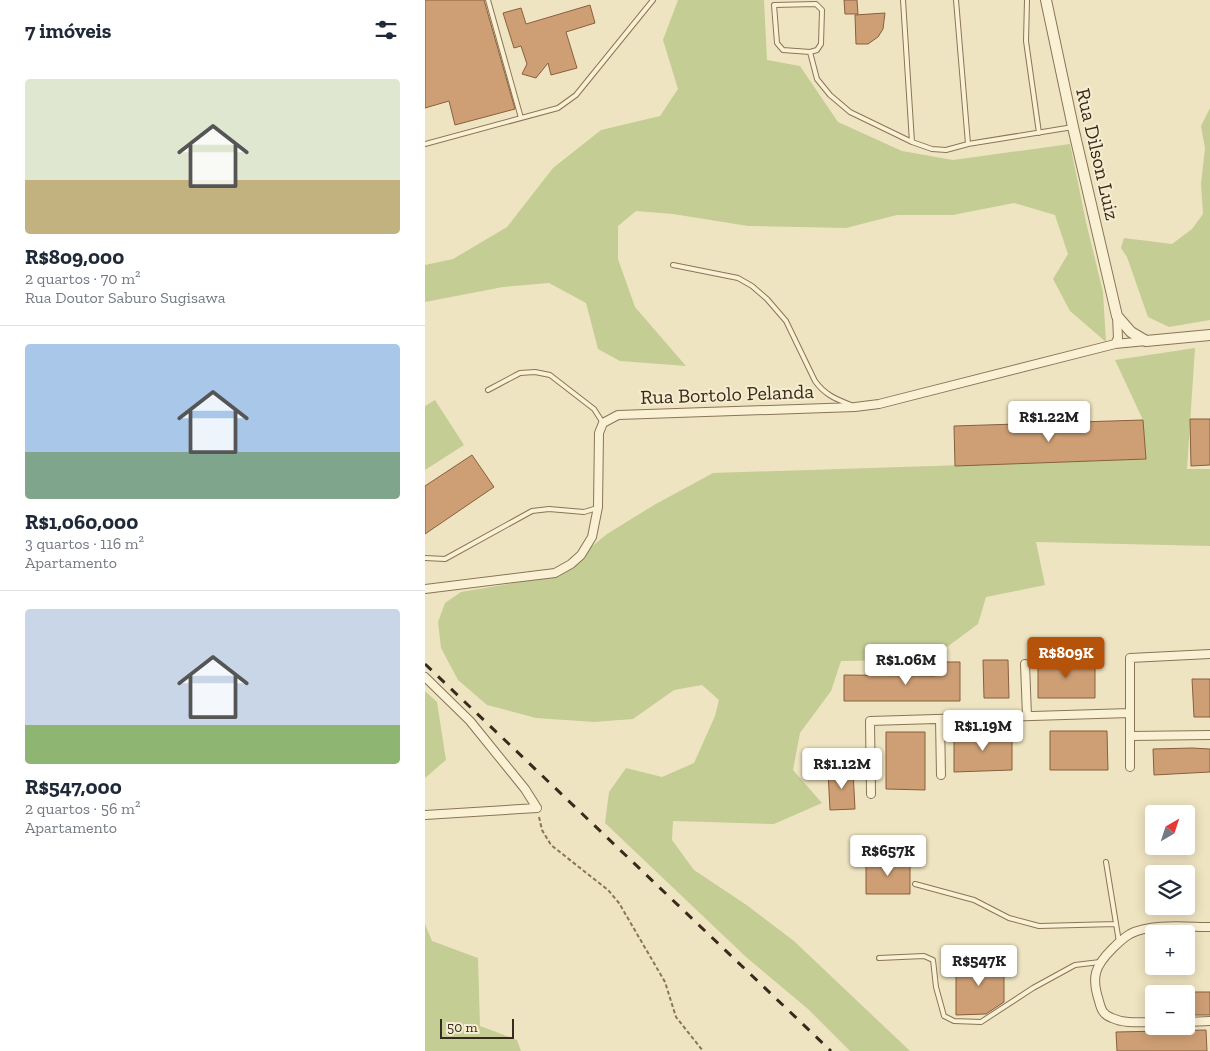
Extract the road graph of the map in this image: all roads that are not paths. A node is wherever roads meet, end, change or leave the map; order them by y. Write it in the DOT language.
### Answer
graph roads {
  1 [pos="488,0"];
  2 [pos="652,0"];
  3 [pos="903,0"];
  4 [pos="956,0"];
  5 [pos="1027,0"];
  6 [pos="1046,0"];
  7 [pos="774,2"];
  8 [pos="810,52"];
  9 [pos="521,118"];
  10 [pos="1073,127"];
  11 [pos="1039,132"];
  12 [pos="912,142"];
  13 [pos="425,144"];
  14 [pos="968,144"];
  15 [pos="673,265"];
  16 [pos="1117,316"];
  17 [pos="1210,335"];
  18 [pos="1146,341"];
  19 [pos="1115,344"];
  20 [pos="487,390"];
  21 [pos="855,407"];
  22 [pos="603,424"];
  23 [pos="598,508"];
  24 [pos="425,558"];
  25 [pos="425,589"];
  26 [pos="1210,654"];
  27 [pos="1025,664"];
  28 [pos="425,677"];
  29 [pos="1130,713"];
  30 [pos="1027,716"];
  31 [pos="940,719"];
  32 [pos="1210,735"];
  33 [pos="1130,736"];
  34 [pos="1130,767"];
  35 [pos="941,775"];
  36 [pos="871,794"];
  37 [pos="425,815"];
  38 [pos="1106,862"];
  39 [pos="915,884"];
  40 [pos="1116,924"];
  41 [pos="1210,926"];
  42 [pos="1119,942"];
  43 [pos="879,958"];
  44 [pos="1100,962"];
  45 [pos="1210,1021"];
  46 [pos="1145,1022"];
  47 [pos="1195,1022"];
  1 -- 9 [label="lane"];
  2 -- 9 [label="lane"];
  3 -- 12 [label="lane"];
  4 -- 14 [label="lane"];
  5 -- 11 [label="lane"];
  6 -- 10 [label="street, Rua Dilson Luiz"];
  7 -- 8 [label="lane"];
  7 -- 8 [label="lane"];
  8 -- 12 [label="lane"];
  9 -- 13 [label="lane"];
  10 -- 11 [label="lane"];
  10 -- 16 [label="street, Rua Dilson Luiz"];
  11 -- 14 [label="lane"];
  12 -- 14 [label="lane"];
  15 -- 21 [label="lane"];
  16 -- 18 [label="street"];
  16 -- 19 [label="street"];
  17 -- 18 [label="street, Rua Bortolo Pelanda"];
  18 -- 19 [label="street, Rua Bortolo Pelanda"];
  19 -- 21 [label="street, Rua Bortolo Pelanda"];
  20 -- 22 [label="lane"];
  21 -- 22 [label="street, Rua Bortolo Pelanda"];
  22 -- 23 [label="street"];
  23 -- 24 [label="lane"];
  23 -- 25 [label="street"];
  26 -- 29 [label="street"];
  27 -- 30 [label="street"];
  28 -- 37 [label="street"];
  29 -- 30 [label="street"];
  29 -- 33 [label="street"];
  30 -- 31 [label="street"];
  31 -- 35 [label="street"];
  31 -- 36 [label="street"];
  32 -- 33 [label="street"];
  33 -- 34 [label="street"];
  38 -- 40 [label="lane"];
  39 -- 40 [label="lane"];
  40 -- 42 [label="lane"];
  41 -- 42 [label="street"];
  42 -- 44 [label="street"];
  43 -- 44 [label="lane"];
  44 -- 46 [label="street"];
  45 -- 47 [label="street"];
}
